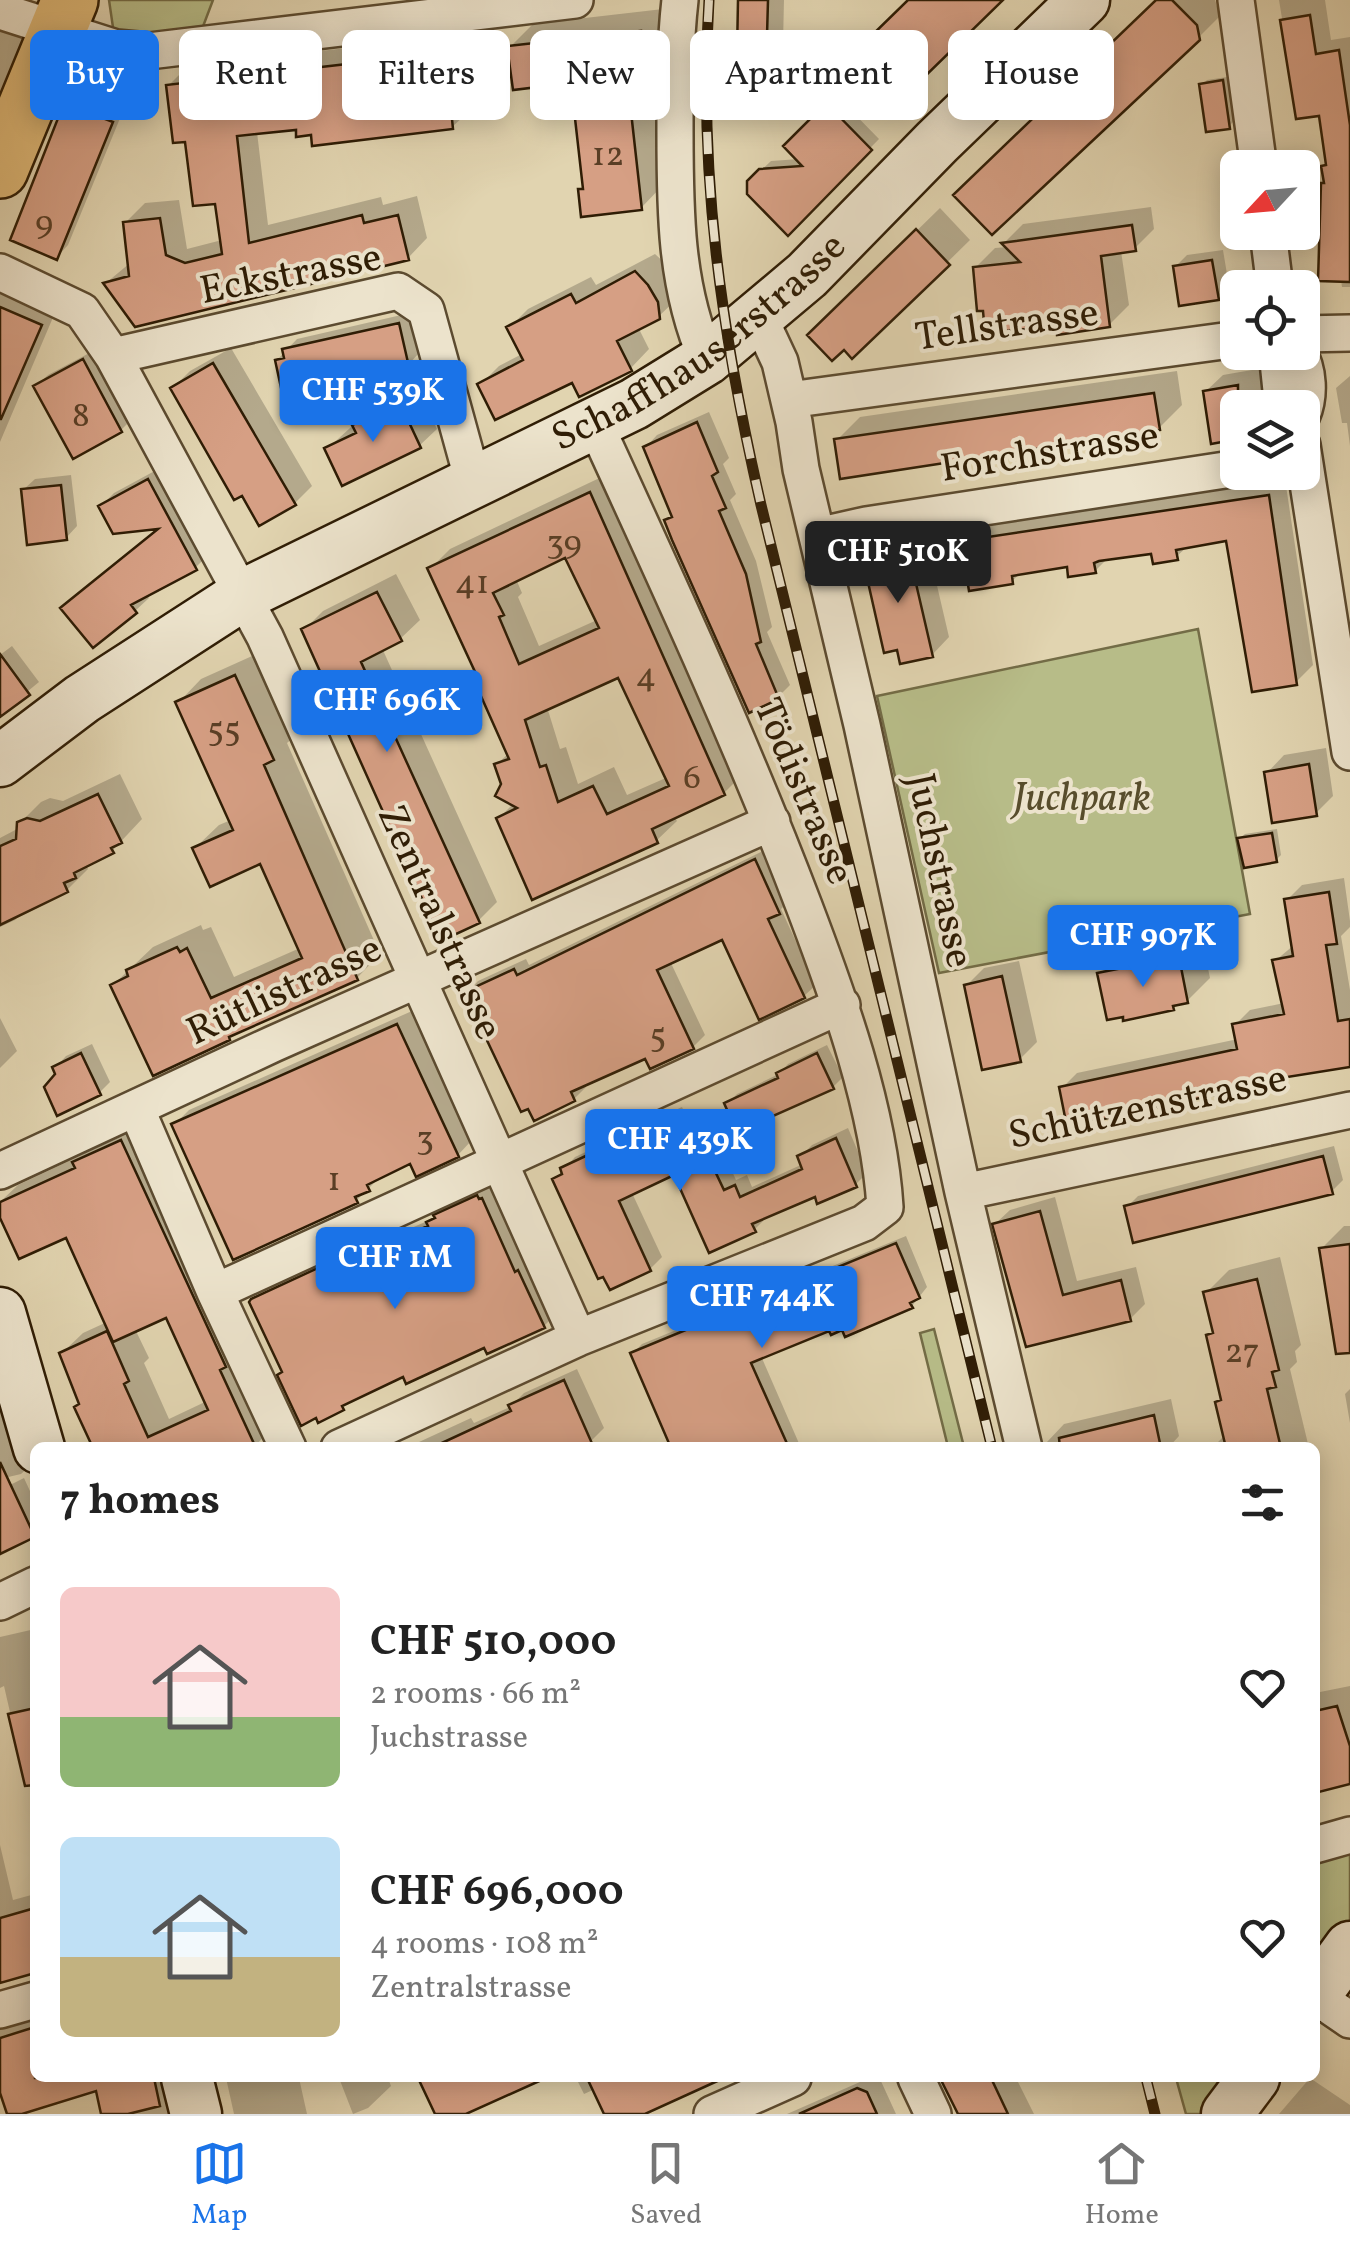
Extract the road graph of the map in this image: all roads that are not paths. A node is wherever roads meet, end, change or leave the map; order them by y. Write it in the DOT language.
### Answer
graph roads {
  1 [pos="575,0"];
  2 [pos="680,0"];
  3 [pos="1084,0"];
  4 [pos="1236,0"];
  5 [pos="0,11"];
  6 [pos="64,15"];
  7 [pos="1257,150"];
  8 [pos="0,170"];
  9 [pos="0,272"];
  10 [pos="760,317"];
  11 [pos="1320,334"];
  12 [pos="1350,334"];
  13 [pos="1220,341"];
  14 [pos="113,356"];
  15 [pos="706,360"];
  16 [pos="789,400"];
  17 [pos="594,424"];
  18 [pos="1220,471"];
  19 [pos="473,481"];
  20 [pos="1309,490"];
  21 [pos="817,536"];
  22 [pos="243,595"];
  23 [pos="1348,730"];
  24 [pos="0,760"];
  25 [pos="772,822"];
  26 [pos="416,979"];
  27 [pos="842,1005"];
  28 [pos="136,1108"];
  29 [pos="1350,1110"];
  30 [pos="498,1160"];
  31 [pos="0,1171"];
  32 [pos="963,1192"];
  33 [pos="215,1292"];
  34 [pos="0,1312"];
  35 [pos="578,1338"];
  36 [pos="37,1442"];
  37 [pos="285,1442"];
  38 [pos="351,1442"];
  39 [pos="1023,1442"];
  40 [pos="30,1587"];
  41 [pos="0,1602"];
  42 [pos="1350,1835"];
  43 [pos="1320,1844"];
  44 [pos="1350,1947"];
  45 [pos="1320,1989"];
  46 [pos="1320,1999"];
  47 [pos="30,2001"];
  48 [pos="0,2010"];
  49 [pos="1350,2020"];
  50 [pos="188,2082"];
  51 [pos="783,2082"];
  52 [pos="918,2082"];
  53 [pos="1251,2082"];
  54 [pos="196,2114"];
  55 [pos="712,2114"];
  56 [pos="933,2114"];
  57 [pos="1227,2114"];
  1 -- 6 [label="street"];
  2 -- 15 [label="street"];
  3 -- 10 [label="main road, Schaffhauserstrasse"];
  4 -- 7 [label="street"];
  5 -- 6 [label="street"];
  6 -- 8 [label="main road"];
  9 -- 14 [label="street, Zentralstrasse"];
  10 -- 15 [label="main road, Schaffhauserstrasse"];
  10 -- 16 [label="street, Juchstrasse"];
  11 -- 12 [label="street"];
  13 -- 16 [label="street, Tellstrasse"];
  14 -- 19 [label="street, Eckstrasse"];
  14 -- 22 [label="street, Zentralstrasse"];
  15 -- 17 [label="main road, Schaffhauserstrasse"];
  16 -- 21 [label="street, Juchstrasse"];
  17 -- 19 [label="main road, Schaffhauserstrasse"];
  17 -- 25 [label="street, Tödistrasse"];
  18 -- 21 [label="street, Forchstrasse"];
  19 -- 22 [label="main road, Schaffhauserstrasse"];
  20 -- 23 [label="street"];
  21 -- 32 [label="street, Juchstrasse"];
  22 -- 24 [label="main road, Schaffhauserstrasse"];
  22 -- 26 [label="street, Zentralstrasse"];
  25 -- 26 [label="street, Rütlistrasse"];
  25 -- 27 [label="street, Tödistrasse"];
  26 -- 28 [label="street, Rütlistrasse"];
  26 -- 30 [label="street, Zentralstrasse"];
  27 -- 30 [label="street"];
  27 -- 35 [label="street, Tödistrasse"];
  28 -- 31 [label="street, Rütlistrasse"];
  28 -- 33 [label="street"];
  29 -- 32 [label="street, Schützenstrasse"];
  30 -- 33 [label="street"];
  30 -- 35 [label="street, Zentralstrasse"];
  32 -- 39 [label="street, Juchstrasse"];
  33 -- 37 [label="street"];
  34 -- 36 [label="main road"];
  35 -- 38 [label="street"];
  40 -- 41 [label="street"];
  42 -- 43 [label="street"];
  44 -- 45 [label="main road"];
  46 -- 49 [label="street"];
  47 -- 48 [label="street"];
  50 -- 54 [label="main road"];
  51 -- 55 [label="street"];
  52 -- 56 [label="street"];
  53 -- 57 [label="main road"];
}
